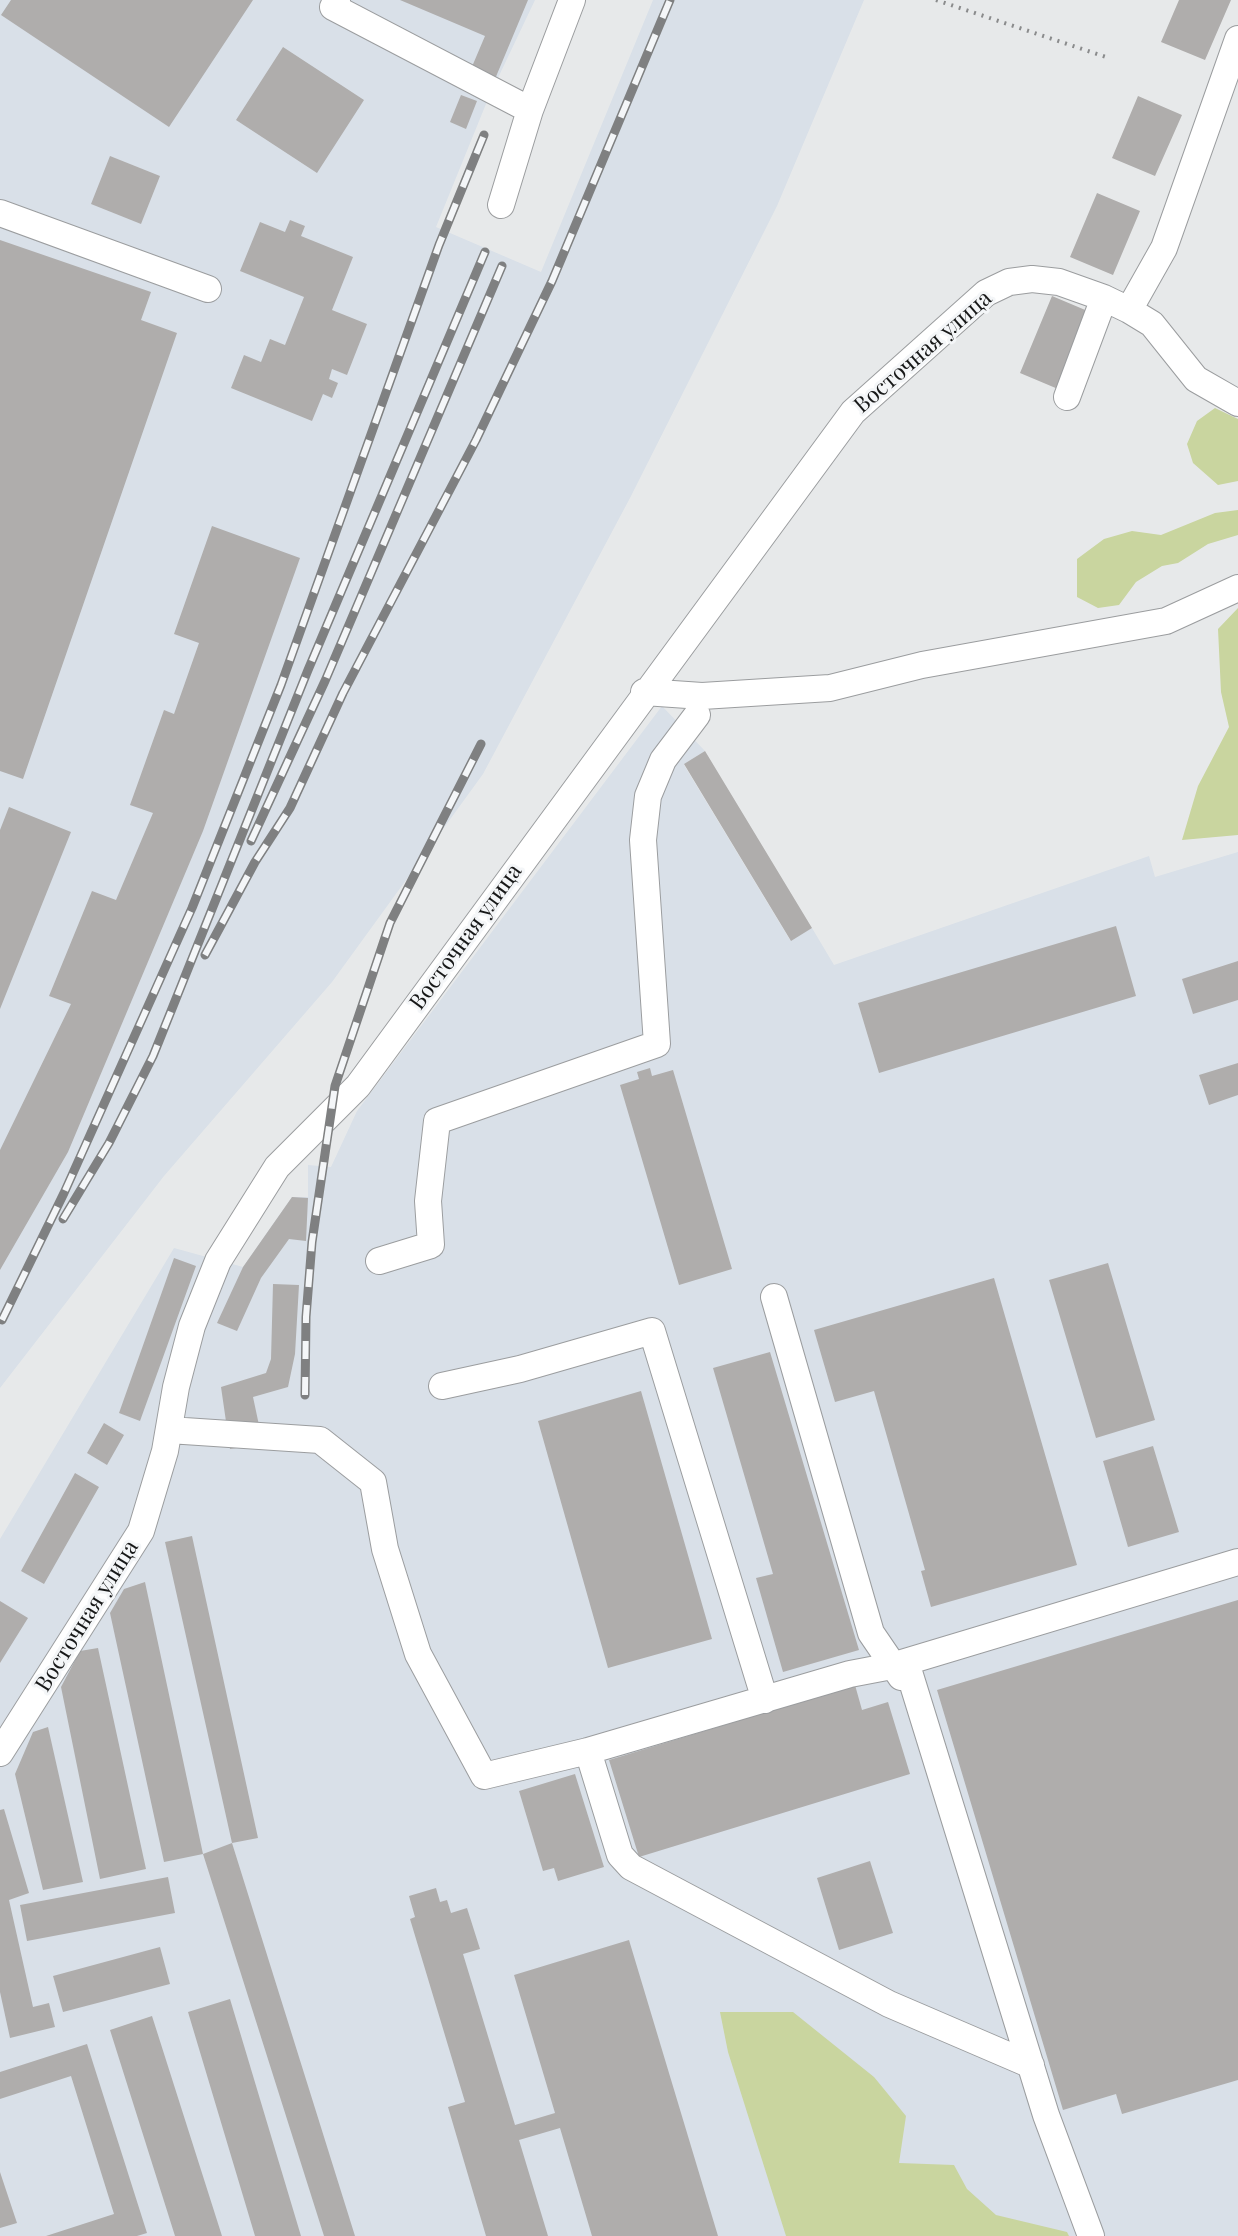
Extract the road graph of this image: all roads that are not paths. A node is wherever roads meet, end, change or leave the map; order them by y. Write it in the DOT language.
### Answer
graph roads {
  1 [pos="337,0"];
  2 [pos="572,0"];
  3 [pos="1238,39"];
  4 [pos="530,110"];
  5 [pos="501,205"];
  6 [pos="0,213"];
  7 [pos="208,289"];
  8 [pos="1104,298"];
  9 [pos="1129,310"];
  10 [pos="1067,397"];
  11 [pos="1238,403"];
  12 [pos="1238,588"];
  13 [pos="644,692"];
  14 [pos="697,715"];
  15 [pos="379,1261"];
  16 [pos="774,1297"];
  17 [pos="442,1386"];
  18 [pos="169,1430"];
  19 [pos="1238,1562"];
  20 [pos="899,1664"];
  21 [pos="765,1700"];
  22 [pos="588,1751"];
  23 [pos="0,1753"];
  24 [pos="1031,2065"];
  25 [pos="1091,2236"];
  1 -- 4 [label="street"];
  2 -- 4 [label="street"];
  3 -- 9 [label="street"];
  4 -- 5 [label="street"];
  6 -- 7 [label="street"];
  8 -- 9 [label="street, Восточная улица"];
  8 -- 10 [label="street"];
  8 -- 13 [label="street, Восточная улица"];
  9 -- 11 [label="street, Восточная улица"];
  12 -- 13 [label="street"];
  13 -- 18 [label="street, Восточная улица"];
  14 -- 15 [label="street"];
  16 -- 20 [label="street"];
  17 -- 21 [label="street"];
  18 -- 22 [label="street"];
  18 -- 23 [label="street, Восточная улица"];
  19 -- 20 [label="street"];
  20 -- 21 [label="street"];
  20 -- 24 [label="street"];
  21 -- 22 [label="street"];
  22 -- 24 [label="street"];
  24 -- 25 [label="street"];
}
